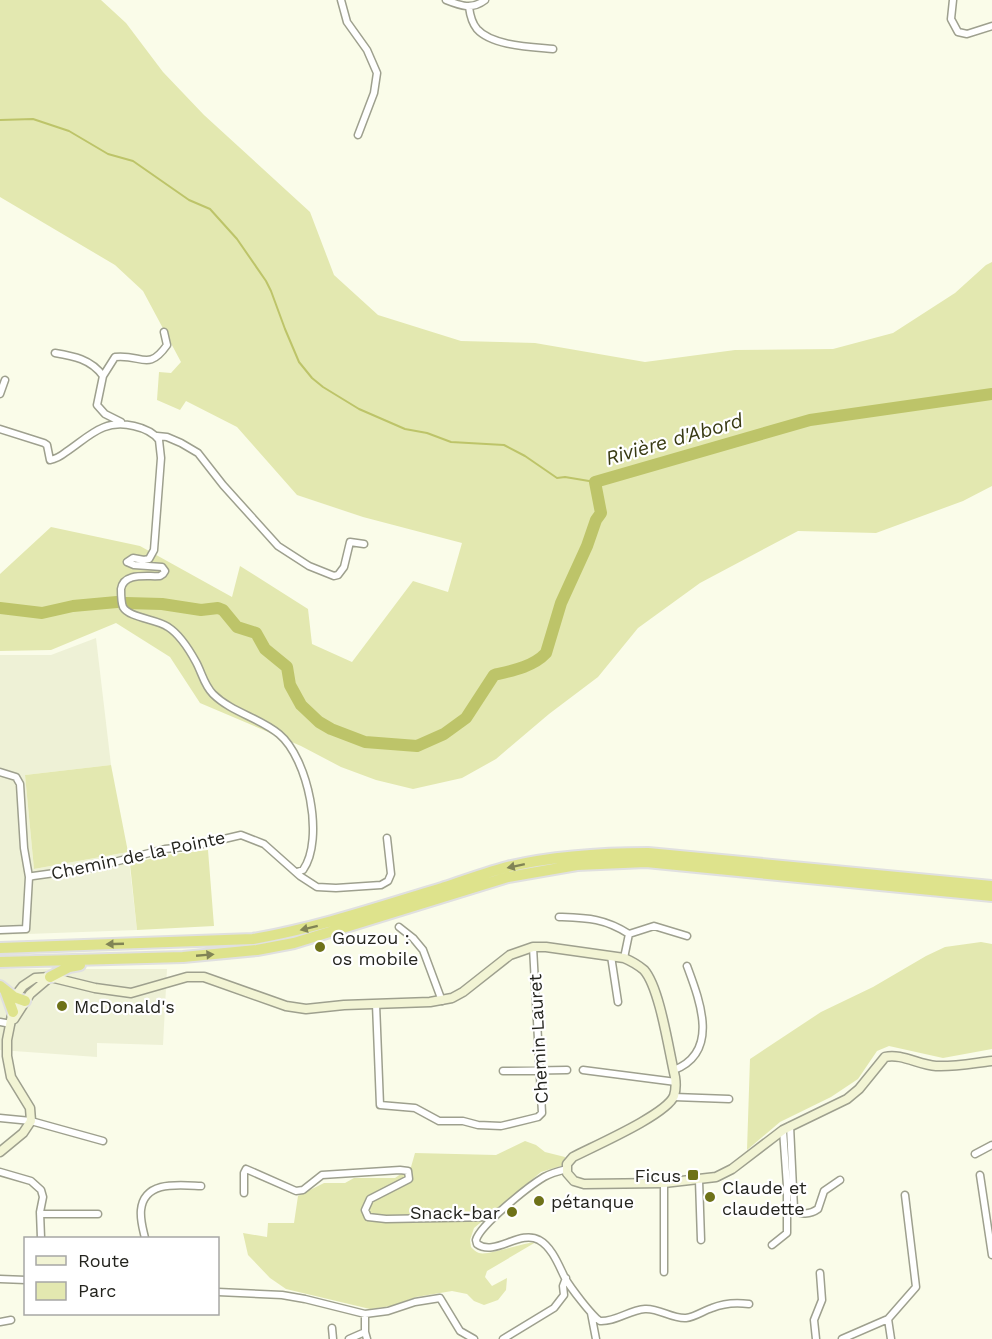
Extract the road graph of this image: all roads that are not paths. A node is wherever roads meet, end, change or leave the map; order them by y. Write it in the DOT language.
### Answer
graph roads {
  1 [pos="341,0"];
  2 [pos="446,0"];
  3 [pos="485,0"];
  4 [pos="953,0"];
  5 [pos="469,7"];
  6 [pos="992,26"];
  7 [pos="553,49"];
  8 [pos="358,135"];
  9 [pos="164,332"];
  10 [pos="55,353"];
  11 [pos="103,375"];
  12 [pos="5,380"];
  13 [pos="0,394"];
  14 [pos="124,424"];
  15 [pos="0,429"];
  16 [pos="157,436"];
  17 [pos="364,544"];
  18 [pos="0,772"];
  19 [pos="387,838"];
  20 [pos="297,872"];
  21 [pos="29,878"];
  22 [pos="992,886"];
  23 [pos="992,896"];
  24 [pos="559,916"];
  25 [pos="399,927"];
  26 [pos="0,930"];
  27 [pos="629,934"];
  28 [pos="687,936"];
  29 [pos="533,947"];
  30 [pos="0,948"];
  31 [pos="611,956"];
  32 [pos="183,957"];
  33 [pos="624,958"];
  34 [pos="0,962"];
  35 [pos="687,966"];
  36 [pos="50,977"];
  37 [pos="2,988"];
  38 [pos="20,999"];
  39 [pos="442,1001"];
  40 [pos="618,1002"];
  41 [pos="376,1004"];
  42 [pos="12,1018"];
  43 [pos="0,1022"];
  44 [pos="4,1040"];
  45 [pos="992,1061"];
  46 [pos="539,1070"];
  47 [pos="567,1070"];
  48 [pos="583,1070"];
  49 [pos="674,1070"];
  50 [pos="503,1071"];
  51 [pos="676,1082"];
  52 [pos="674,1097"];
  53 [pos="729,1100"];
  54 [pos="0,1118"];
  55 [pos="31,1121"];
  56 [pos="787,1128"];
  57 [pos="103,1141"];
  58 [pos="992,1145"];
  59 [pos="0,1152"];
  60 [pos="975,1154"];
  61 [pos="567,1169"];
  62 [pos="0,1172"];
  63 [pos="980,1175"];
  64 [pos="699,1180"];
  65 [pos="840,1180"];
  66 [pos="664,1183"];
  67 [pos="201,1186"];
  68 [pos="244,1192"];
  69 [pos="905,1195"];
  70 [pos="40,1214"];
  71 [pos="98,1214"];
  72 [pos="495,1217"];
  73 [pos="41,1237"];
  74 [pos="144,1237"];
  75 [pos="701,1240"];
  76 [pos="772,1245"];
  77 [pos="992,1255"];
  78 [pos="664,1272"];
  79 [pos="820,1273"];
  80 [pos="566,1278"];
  81 [pos="0,1279"];
  82 [pos="24,1280"];
  83 [pos="219,1292"];
  84 [pos="748,1304"];
  85 [pos="591,1312"];
  86 [pos="365,1314"];
  87 [pos="888,1319"];
  88 [pos="10,1320"];
  89 [pos="0,1322"];
  90 [pos="332,1328"];
  91 [pos="366,1336"];
  92 [pos="333,1339"];
  93 [pos="350,1339"];
  94 [pos="474,1339"];
  95 [pos="503,1339"];
  96 [pos="596,1339"];
  97 [pos="816,1339"];
  98 [pos="843,1339"];
  99 [pos="891,1339"];
  1 -- 8 [label="street"];
  2 -- 5 [label="street"];
  3 -- 5 [label="street"];
  4 -- 6 [label="street"];
  5 -- 7 [label="street"];
  9 -- 11 [label="street"];
  10 -- 11 [label="street"];
  11 -- 14 [label="street"];
  12 -- 13 [label="street"];
  14 -- 15 [label="street"];
  14 -- 16 [label="street"];
  16 -- 17 [label="street"];
  16 -- 20 [label="street"];
  18 -- 21 [label="street"];
  19 -- 20 [label="street, Chemin de la Pointe"];
  20 -- 21 [label="street, Chemin de la Pointe"];
  21 -- 26 [label="street, Chemin de la Pointe"];
  22 -- 30 [label="highway, one-way"];
  32 -- 23 [label="highway, one-way"];
  24 -- 27 [label="street"];
  25 -- 39 [label="street"];
  27 -- 28 [label="street"];
  27 -- 33 [label="street"];
  29 -- 31 [label="main road"];
  29 -- 39 [label="main road"];
  29 -- 46 [label="street, Chemin Lauret"];
  31 -- 33 [label="main road"];
  31 -- 40 [label="street"];
  32 -- 34 [label="highway"];
  32 -- 36 [label="highway"];
  33 -- 49 [label="main road"];
  35 -- 49 [label="street"];
  36 -- 38 [label="main road"];
  36 -- 41 [label="main road"];
  37 -- 38 [label="highway"];
  37 -- 42 [label="highway"];
  38 -- 42 [label="main road"];
  39 -- 41 [label="main road"];
  41 -- 46 [label="street, Chemin Lauret"];
  42 -- 43 [label="street"];
  42 -- 44 [label="main road"];
  44 -- 55 [label="main road"];
  45 -- 56 [label="main road"];
  46 -- 47 [label="street"];
  46 -- 50 [label="street"];
  48 -- 51 [label="street"];
  49 -- 51 [label="main road"];
  51 -- 52 [label="main road"];
  52 -- 53 [label="street"];
  52 -- 61 [label="main road"];
  54 -- 55 [label="street"];
  55 -- 57 [label="street"];
  55 -- 59 [label="main road"];
  56 -- 64 [label="main road"];
  56 -- 65 [label="street"];
  56 -- 76 [label="street"];
  58 -- 60 [label="street"];
  61 -- 66 [label="main road"];
  61 -- 72 [label="street"];
  62 -- 70 [label="street"];
  63 -- 77 [label="street"];
  64 -- 66 [label="main road"];
  64 -- 75 [label="street"];
  66 -- 78 [label="street"];
  67 -- 74 [label="street"];
  68 -- 72 [label="street"];
  69 -- 87 [label="street"];
  70 -- 71 [label="street"];
  70 -- 73 [label="street"];
  72 -- 80 [label="street"];
  79 -- 97 [label="street"];
  80 -- 85 [label="street"];
  80 -- 95 [label="street"];
  81 -- 82 [label="street"];
  83 -- 86 [label="street"];
  84 -- 85 [label="street"];
  85 -- 96 [label="street"];
  86 -- 91 [label="street"];
  86 -- 94 [label="street"];
  87 -- 98 [label="street"];
  87 -- 99 [label="street"];
  88 -- 89 [label="street"];
  90 -- 92 [label="street"];
  91 -- 93 [label="street"];
}
